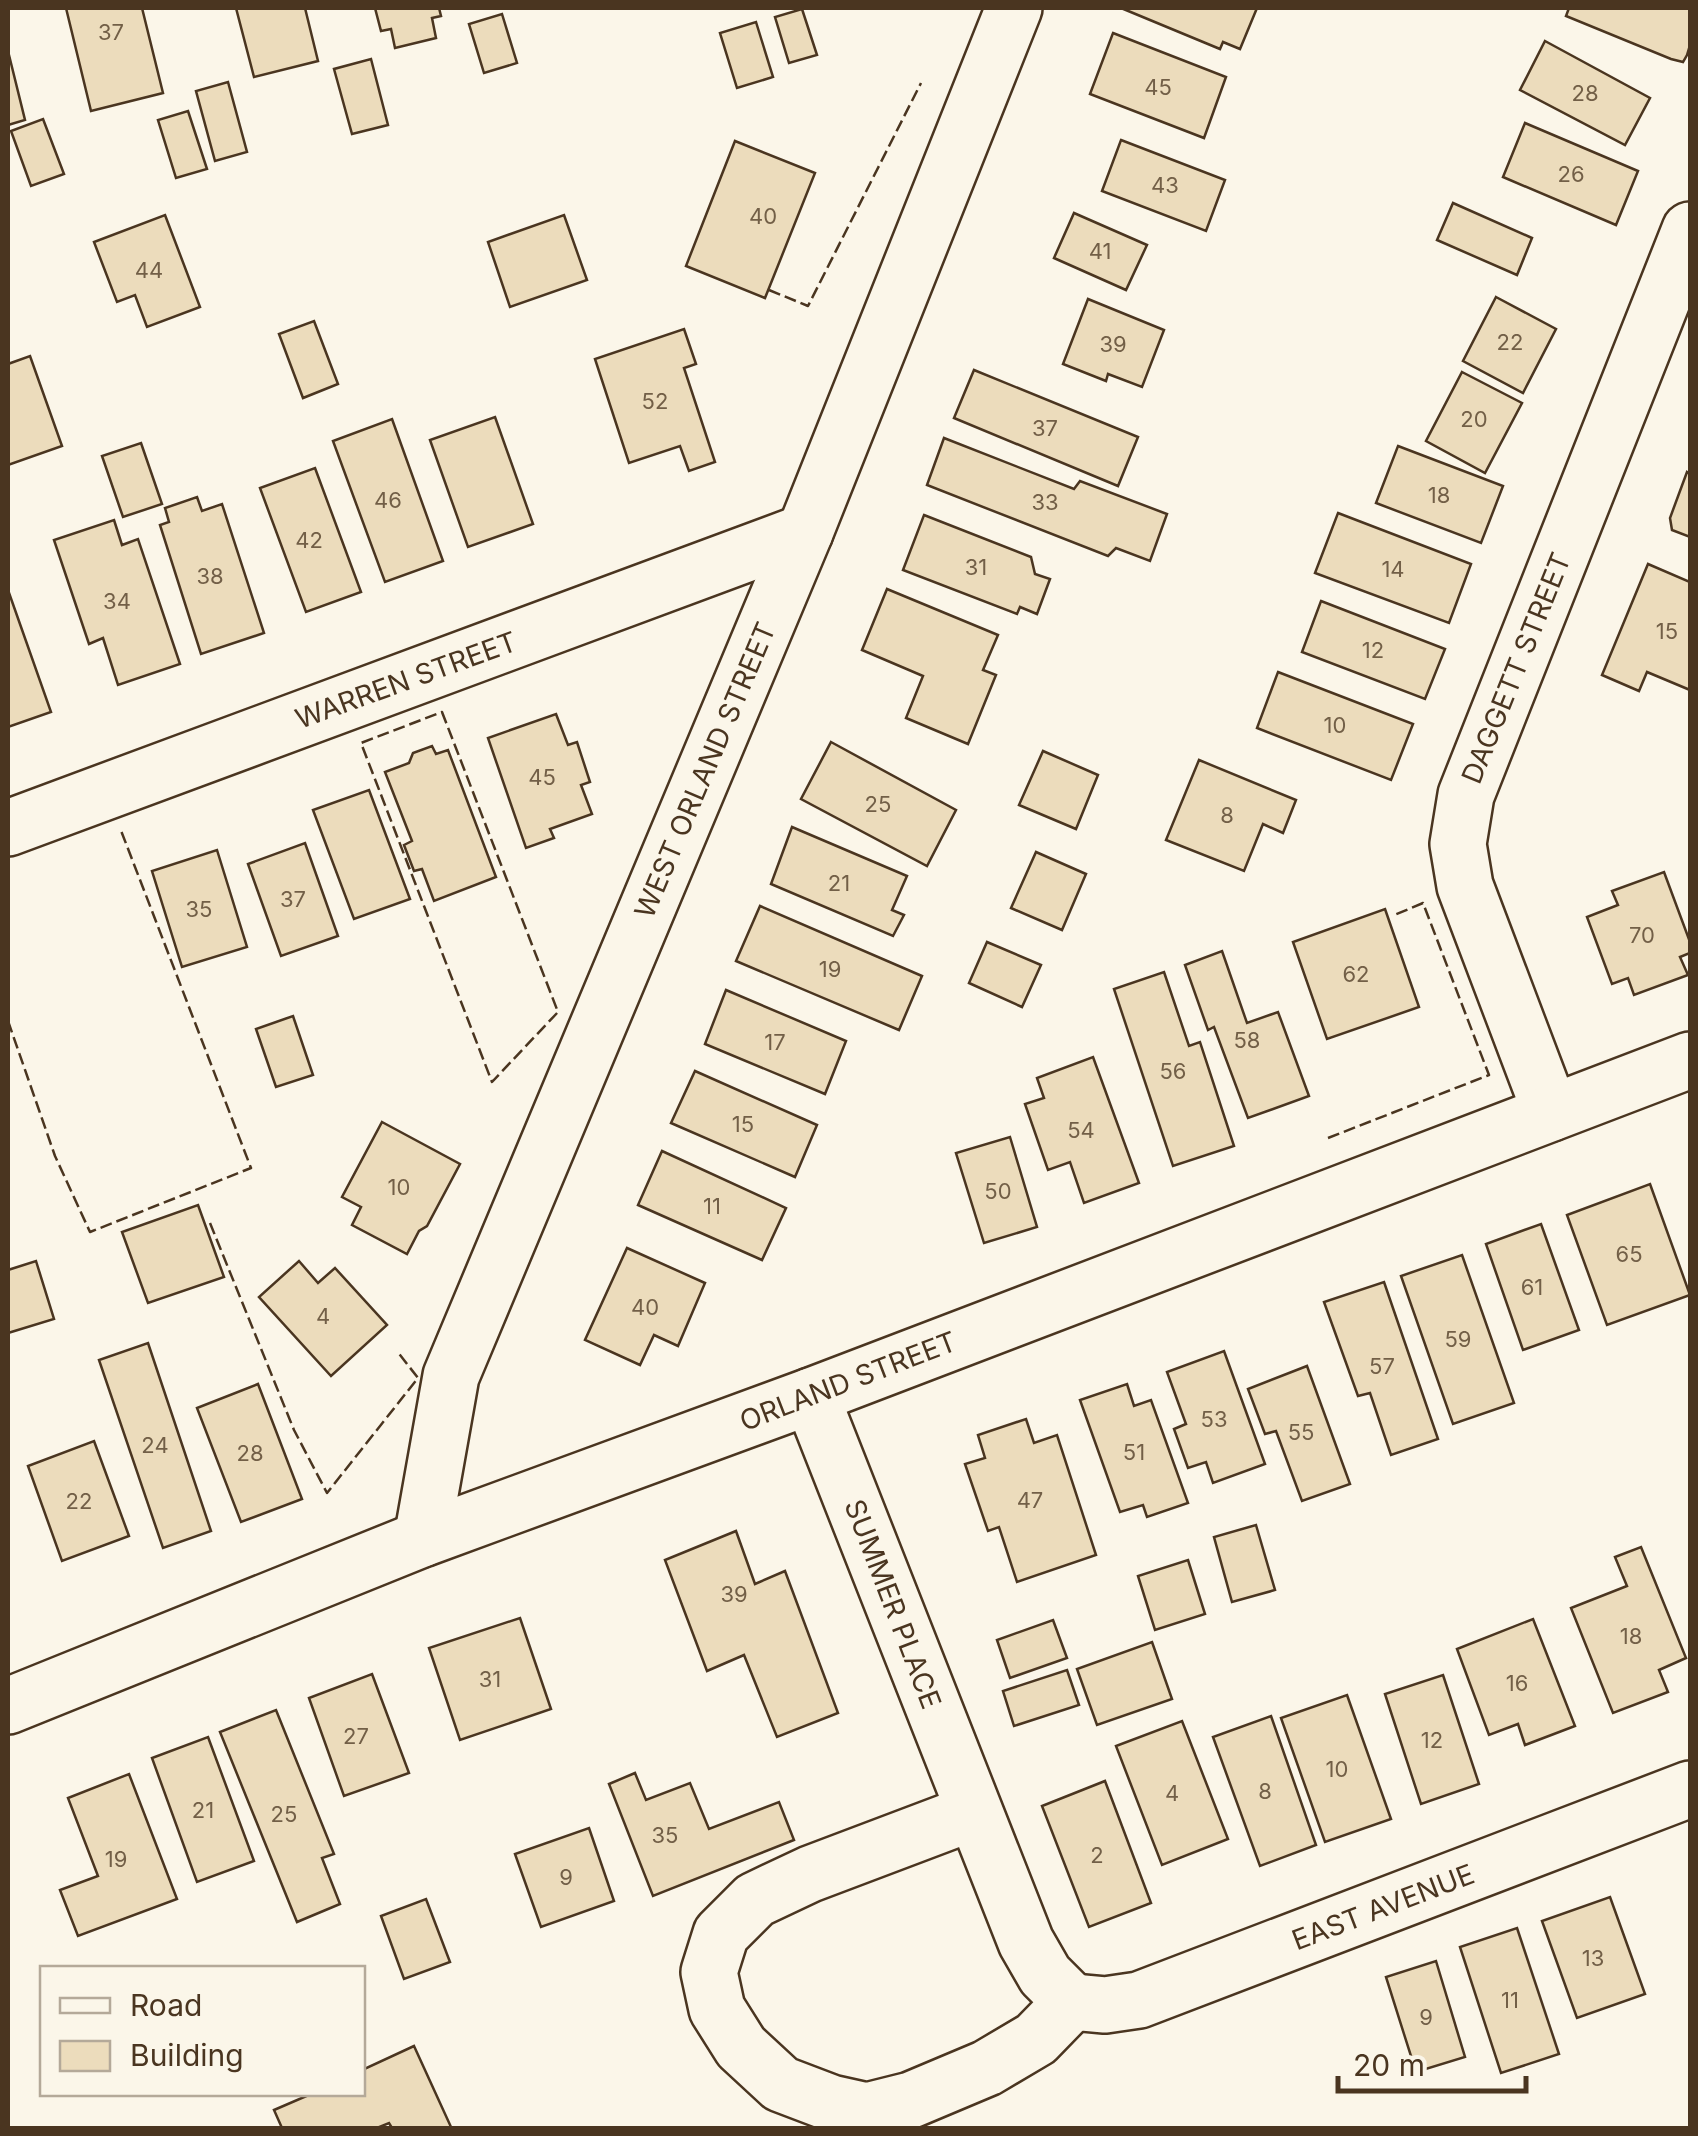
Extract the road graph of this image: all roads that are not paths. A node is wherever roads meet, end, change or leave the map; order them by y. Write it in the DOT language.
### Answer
graph roads {
  1 [pos="1014,8"];
  2 [pos="1690,230"];
  3 [pos="805,532"];
  4 [pos="8,828"];
  5 [pos="1690,1060"];
  6 [pos="1551,1113"];
  7 [pos="811,1396"];
  8 [pos="422,1539"];
  9 [pos="8,1706"];
  10 [pos="1690,1789"];
  11 [pos="974,1812"];
  12 [pos="1072,2002"];
  1 -- 3 [label="street, WEST ORLAND STREET"];
  2 -- 6 [label="street, DAGGETT STREET"];
  3 -- 4 [label="street, WARREN STREET"];
  3 -- 8 [label="street, WEST ORLAND STREET"];
  5 -- 6 [label="street, ORLAND STREET"];
  6 -- 7 [label="street, ORLAND STREET"];
  7 -- 8 [label="street, ORLAND STREET"];
  7 -- 11 [label="street, SUMMER PLACE"];
  8 -- 9 [label="street, ORLAND STREET"];
  10 -- 12 [label="street, EAST AVENUE"];
  11 -- 12 [label="street, SUMMER PLACE"];
  11 -- 12 [label="street"];
}
